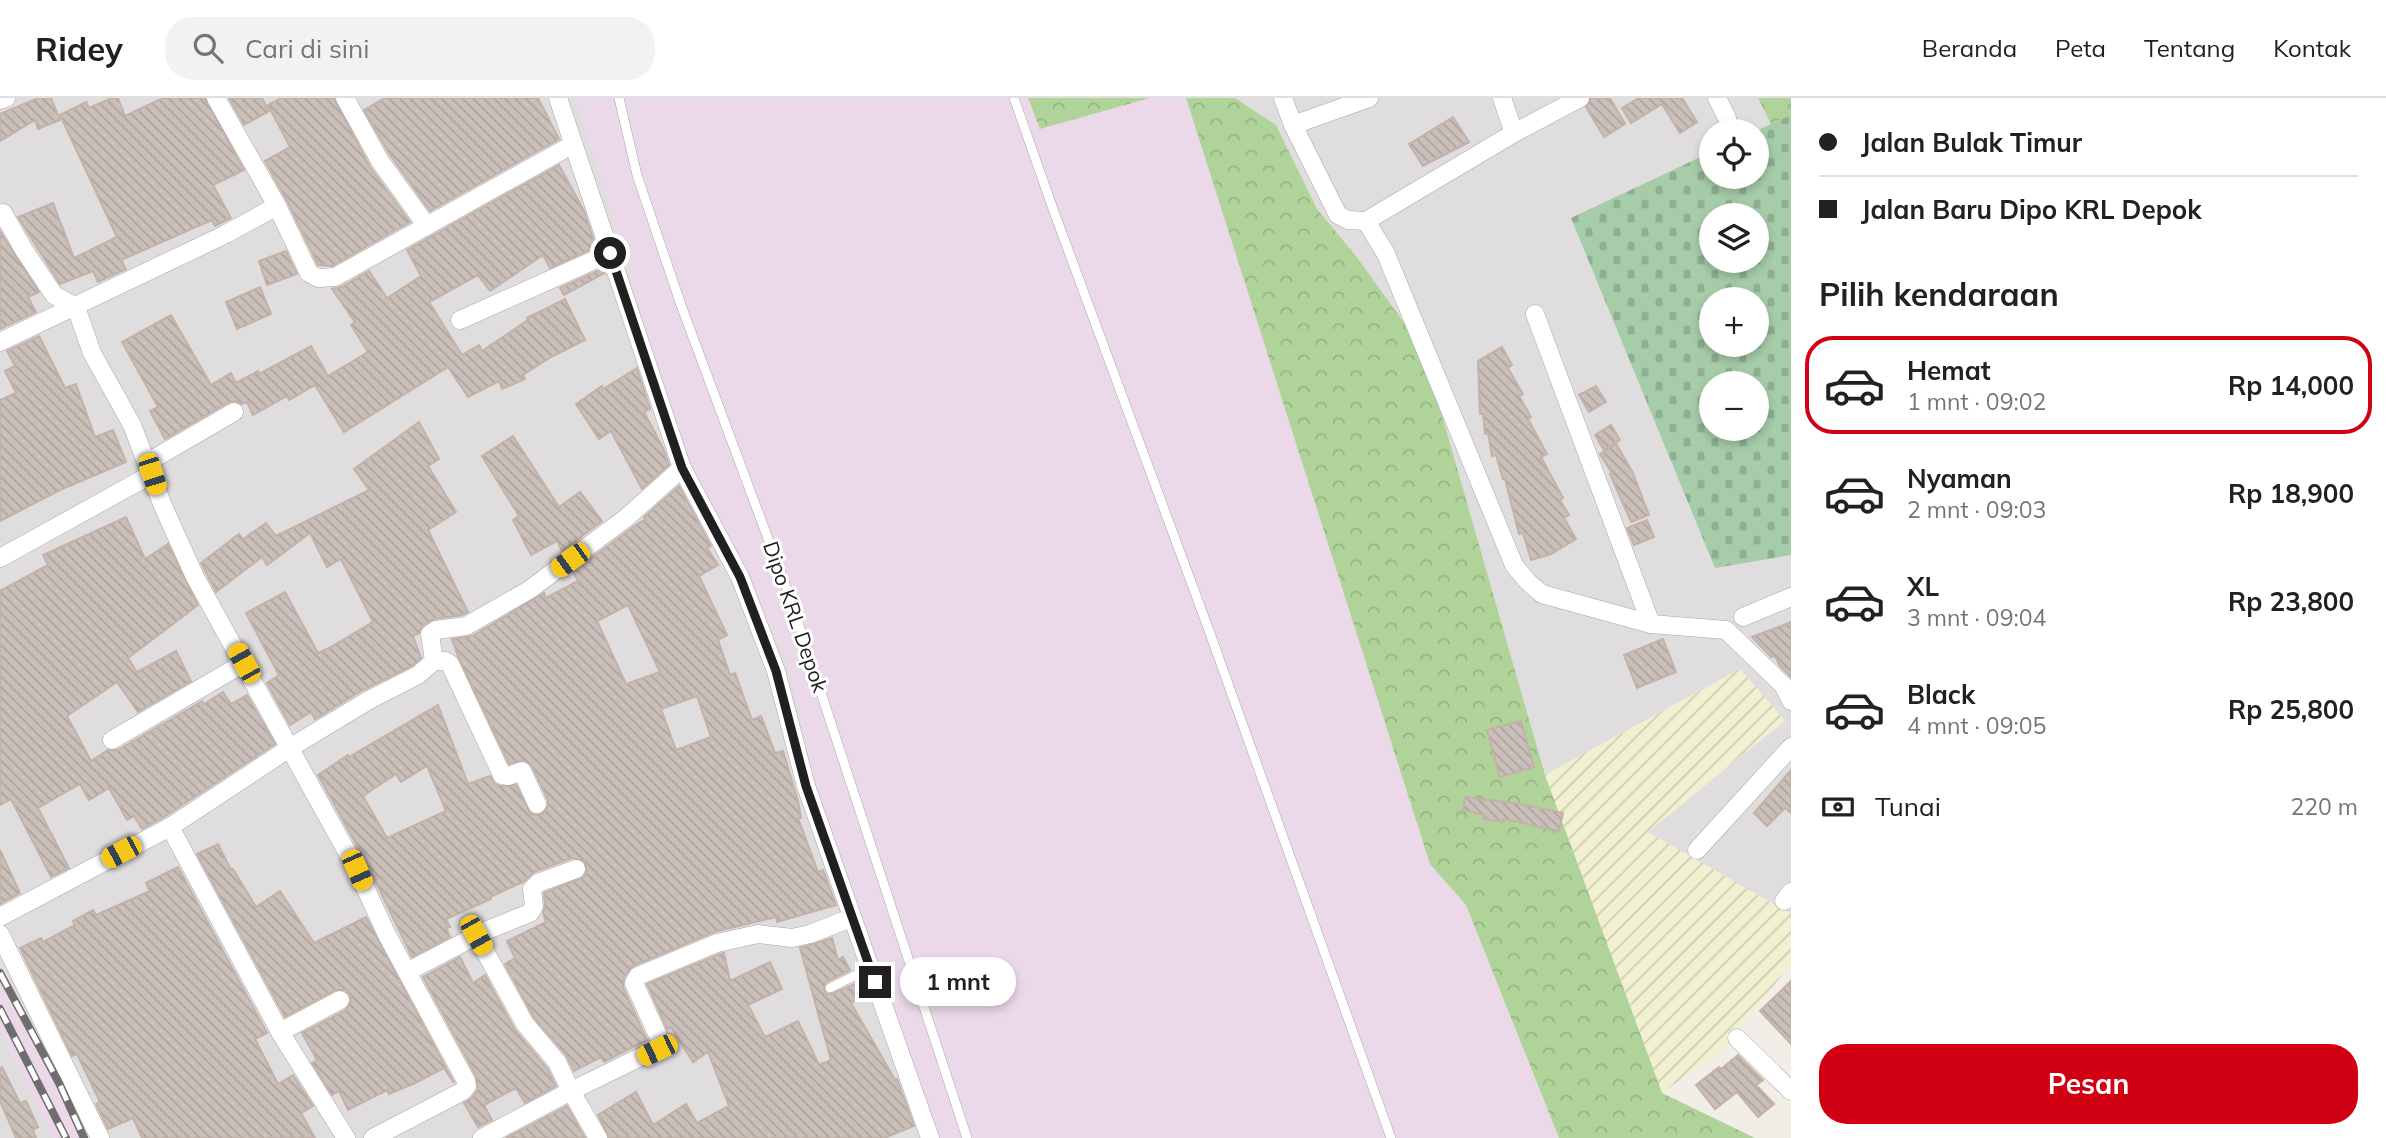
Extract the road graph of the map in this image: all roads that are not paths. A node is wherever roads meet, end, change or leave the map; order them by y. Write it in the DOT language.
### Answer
graph roads {
  1 [pos="6,98"];
  2 [pos="216,98"];
  3 [pos="345,98"];
  4 [pos="558,98"];
  5 [pos="619,98"];
  6 [pos="1014,98"];
  7 [pos="1283,98"];
  8 [pos="1369,98"];
  9 [pos="1502,98"];
  10 [pos="1580,98"];
  11 [pos="1717,98"];
  12 [pos="0,100"];
  13 [pos="1727,118"];
  14 [pos="1293,125"];
  15 [pos="1514,133"];
  16 [pos="572,145"];
  17 [pos="276,206"];
  18 [pos="3,213"];
  19 [pos="1366,221"];
  20 [pos="427,226"];
  21 [pos="610,253"];
  22 [pos="76,307"];
  23 [pos="1535,314"];
  24 [pos="460,320"];
  25 [pos="0,342"];
  26 [pos="234,412"];
  27 [pos="150,468"];
  28 [pos="682,468"];
  29 [pos="0,558"];
  30 [pos="1791,597"];
  31 [pos="1743,617"];
  32 [pos="1651,624"];
  33 [pos="434,661"];
  34 [pos="244,663"];
  35 [pos="1788,689"];
  36 [pos="112,740"];
  37 [pos="1791,747"];
  38 [pos="288,749"];
  39 [pos="537,804"];
  40 [pos="170,827"];
  41 [pos="1697,850"];
  42 [pos="576,869"];
  43 [pos="0,917"];
  44 [pos="851,918"];
  45 [pos="0,934"];
  46 [pos="476,935"];
  47 [pos="870,968"];
  48 [pos="407,972"];
  49 [pos="830,988"];
  50 [pos="340,1000"];
  51 [pos="280,1032"];
  52 [pos="1737,1038"];
  53 [pos="571,1091"];
  54 [pos="1791,1091"];
  55 [pos="592,1136"];
  56 [pos="100,1138"];
  57 [pos="346,1138"];
  58 [pos="373,1138"];
  59 [pos="482,1138"];
  60 [pos="930,1138"];
  61 [pos="967,1138"];
  62 [pos="1391,1138"];
  1 -- 12 [label="street"];
  2 -- 17 [label="street"];
  3 -- 20 [label="street"];
  4 -- 16 [label="street"];
  5 -- 61 [label="lane, Dipo KRL Depok"];
  6 -- 62 [label="lane"];
  7 -- 14 [label="street"];
  8 -- 14 [label="street"];
  9 -- 15 [label="street"];
  10 -- 15 [label="street"];
  11 -- 13 [label="street"];
  14 -- 19 [label="street"];
  15 -- 19 [label="street"];
  16 -- 20 [label="street"];
  16 -- 21 [label="street"];
  17 -- 20 [label="street"];
  17 -- 22 [label="street"];
  18 -- 22 [label="street"];
  19 -- 32 [label="street"];
  21 -- 24 [label="street"];
  21 -- 28 [label="street"];
  22 -- 25 [label="street"];
  22 -- 27 [label="street"];
  23 -- 32 [label="street"];
  26 -- 27 [label="street"];
  27 -- 29 [label="street"];
  27 -- 34 [label="street"];
  28 -- 33 [label="street"];
  28 -- 44 [label="street"];
  30 -- 31 [label="street"];
  32 -- 35 [label="street"];
  33 -- 38 [label="street"];
  33 -- 39 [label="street"];
  34 -- 36 [label="street"];
  34 -- 38 [label="street"];
  37 -- 41 [label="street"];
  38 -- 40 [label="street"];
  38 -- 48 [label="street"];
  40 -- 43 [label="street"];
  40 -- 51 [label="street"];
  42 -- 46 [label="street"];
  44 -- 47 [label="street"];
  44 -- 53 [label="street"];
  45 -- 56 [label="street"];
  46 -- 48 [label="street"];
  46 -- 53 [label="street"];
  47 -- 49 [label="lane"];
  47 -- 60 [label="street"];
  48 -- 58 [label="street"];
  50 -- 51 [label="street"];
  51 -- 57 [label="street"];
  52 -- 54 [label="street"];
  53 -- 55 [label="street"];
  53 -- 59 [label="street"];
}
